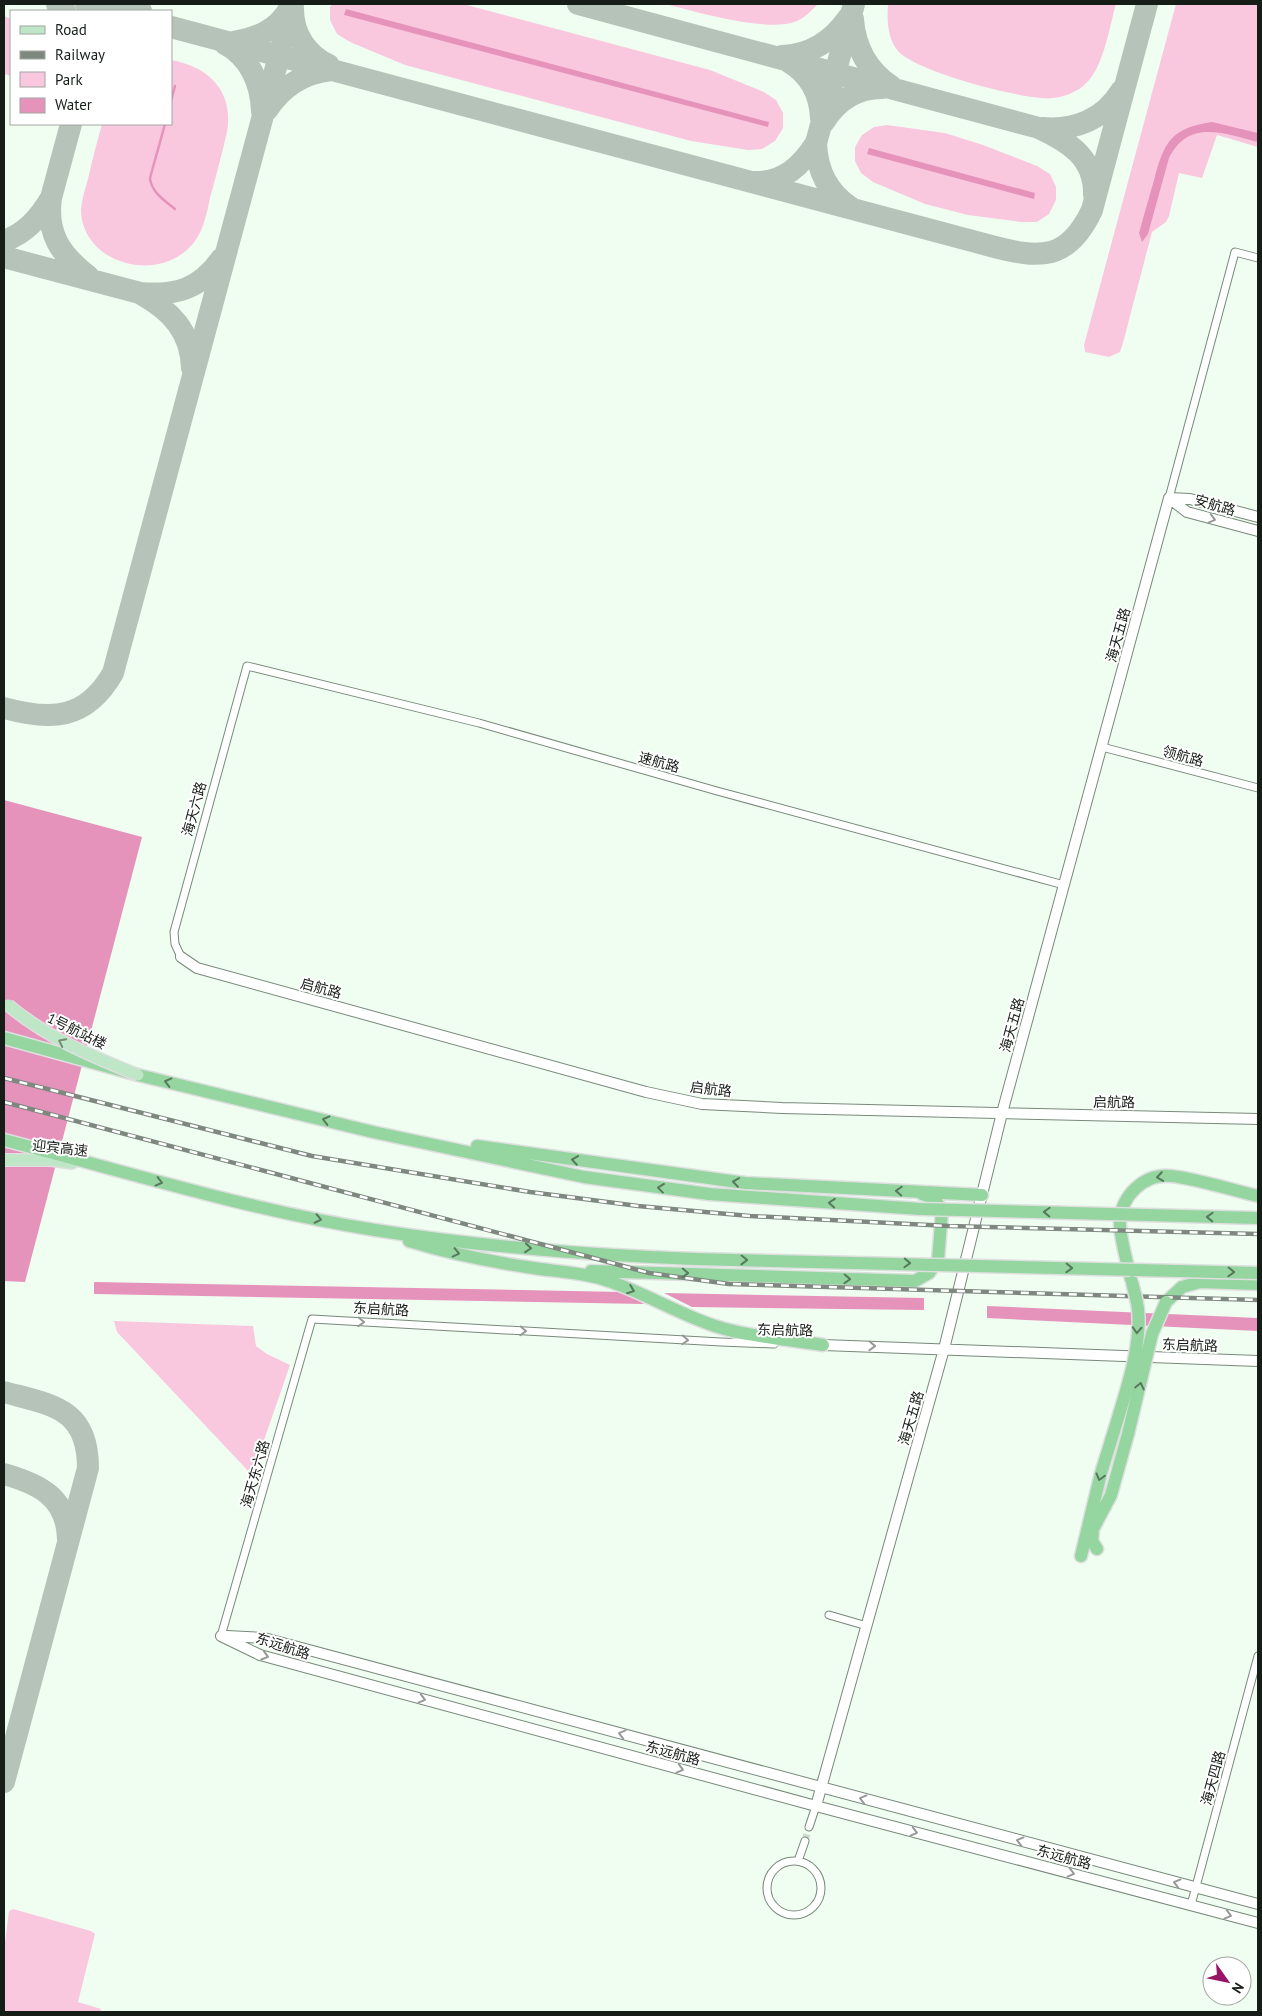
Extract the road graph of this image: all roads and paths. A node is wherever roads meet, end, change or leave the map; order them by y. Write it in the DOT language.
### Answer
graph roads {
  1 [pos="1258,258"];
  2 [pos="1169,498"];
  3 [pos="1258,517"];
  4 [pos="1258,531"];
  5 [pos="246,666"];
  6 [pos="1102,747"];
  7 [pos="1258,788"];
  8 [pos="1064,885"];
  9 [pos="181,957"];
  10 [pos="5,1003"];
  11 [pos="4,1038"];
  12 [pos="138,1075"];
  13 [pos="1002,1113"];
  14 [pos="1258,1119"];
  15 [pos="373,1132"];
  16 [pos="4,1140"];
  17 [pos="4,1160"];
  18 [pos="112,1170"];
  19 [pos="918,1192"];
  20 [pos="982,1195"];
  21 [pos="1258,1196"];
  22 [pos="1258,1218"];
  23 [pos="375,1230"];
  24 [pos="566,1271"];
  25 [pos="1258,1273"];
  26 [pos="1258,1284"];
  27 [pos="312,1319"];
  28 [pos="823,1344"];
  29 [pos="944,1349"];
  30 [pos="1258,1361"];
  31 [pos="1097,1549"];
  32 [pos="1081,1556"];
  33 [pos="829,1615"];
  34 [pos="867,1626"];
  35 [pos="221,1636"];
  36 [pos="1258,1656"];
  37 [pos="822,1788"];
  38 [pos="816,1806"];
  39 [pos="809,1827"];
  40 [pos="805,1841"];
  41 [pos="798,1861"];
  42 [pos="1196,1888"];
  43 [pos="1258,1904"];
  44 [pos="1191,1905"];
  45 [pos="1258,1923"];
  1 -- 2 [label="street, 海天五路"];
  2 -- 3 [label="street, 安航路"];
  2 -- 4 [label="street, 安航路, one-way"];
  2 -- 6 [label="street, 海天五路"];
  5 -- 8 [label="street, 速航路"];
  5 -- 9 [label="street, 海天六路"];
  6 -- 7 [label="street, 领航路"];
  6 -- 8 [label="street, 海天五路"];
  8 -- 13 [label="street, 海天五路"];
  9 -- 13 [label="street, 启航路"];
  12 -- 10 [label="main road, 1号航站楼, one-way, bridge"];
  11 -- 12 [label="highway, bridge"];
  15 -- 12 [label="highway, one-way"];
  13 -- 14 [label="street, 启航路"];
  13 -- 20 [label="street, 海天五路"];
  19 -- 15 [label="highway, one-way"];
  22 -- 15 [label="highway, one-way, bridge"];
  16 -- 18 [label="highway"];
  17 -- 18 [label="main road, 迎宾高速"];
  18 -- 23 [label="highway, one-way"];
  19 -- 20 [label="highway"];
  24 -- 19 [label="highway, one-way"];
  20 -- 29 [label="street, 海天五路"];
  21 -- 32 [label="highway, one-way, bridge"];
  23 -- 24 [label="highway, one-way"];
  23 -- 25 [label="highway, one-way, bridge"];
  24 -- 28 [label="highway, one-way"];
  31 -- 26 [label="highway, one-way, bridge"];
  27 -- 28 [label="street, 东启航路, one-way"];
  27 -- 35 [label="street, 海天东六路"];
  28 -- 29 [label="street, 东启航路, one-way"];
  29 -- 30 [label="street, 东启航路"];
  29 -- 34 [label="street, 海天五路"];
  33 -- 34 [label="street"];
  34 -- 37 [label="street, 海天五路"];
  37 -- 35 [label="street, 东远航路, one-way"];
  35 -- 38 [label="street, 东远航路, one-way"];
  36 -- 42 [label="street, 海天四路"];
  37 -- 38 [label="street, 海天五路"];
  42 -- 37 [label="street, 东远航路, one-way"];
  38 -- 39 [label="street"];
  38 -- 44 [label="street, 东远航路, one-way"];
  40 -- 41 [label="street"];
  41 -- 41 [label="street"];
  42 -- 43 [label="street, 东远航路"];
  42 -- 44 [label="street, 海天四路"];
  44 -- 45 [label="street, 东远航路, one-way"];
}
